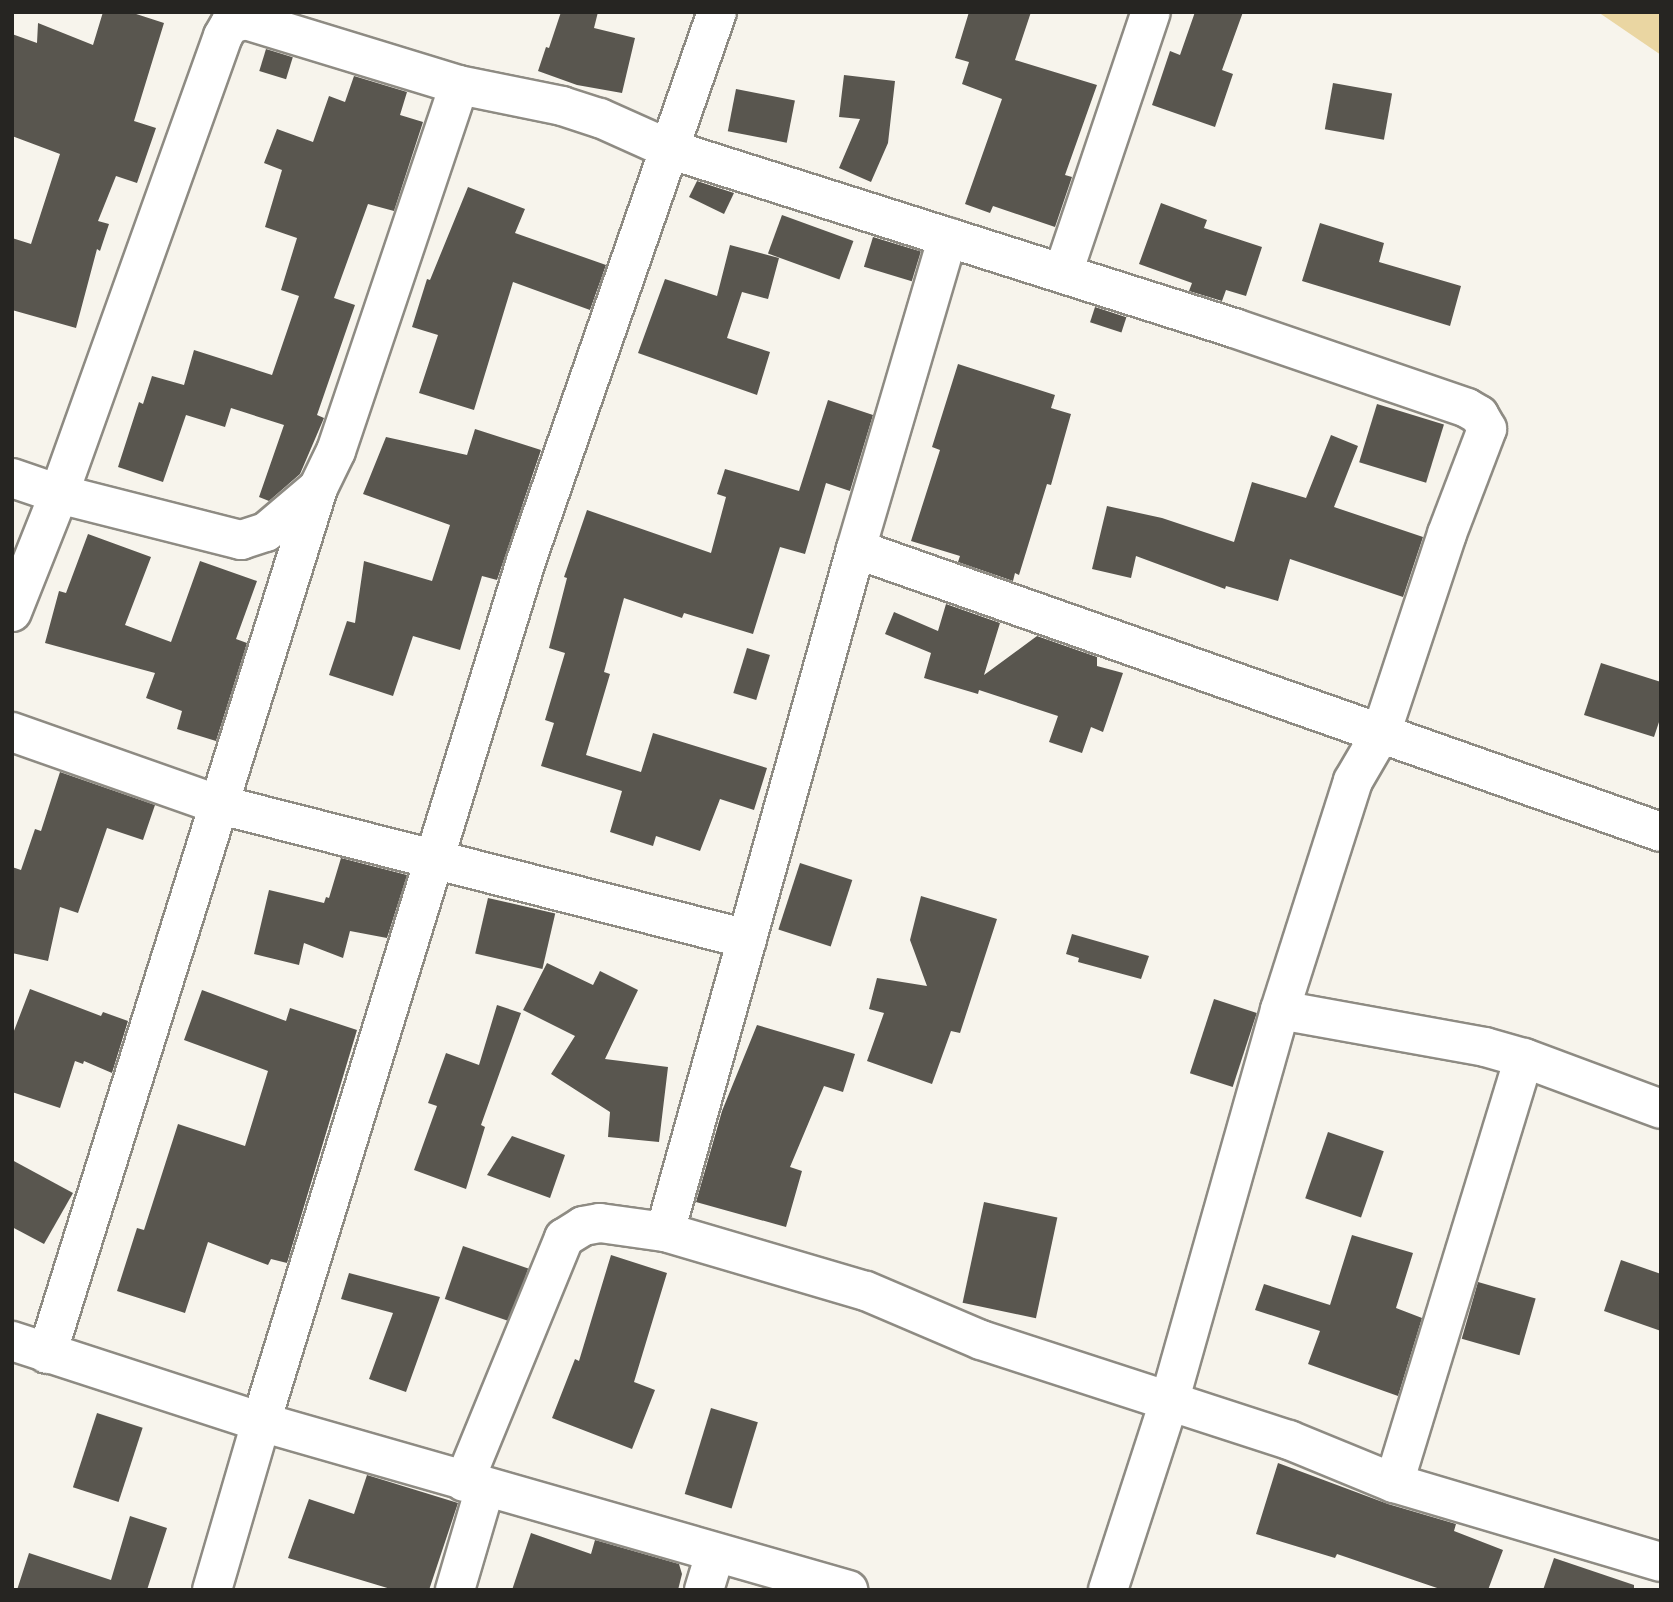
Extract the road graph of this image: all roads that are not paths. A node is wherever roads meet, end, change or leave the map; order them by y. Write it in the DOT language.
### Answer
graph roads {
  1 [pos="717,12"];
  2 [pos="1151,12"];
  3 [pos="459,85"];
  4 [pos="669,149"];
  5 [pos="948,237"];
  6 [pos="1063,273"];
  7 [pos="12,478"];
  8 [pos="318,488"];
  9 [pos="59,494"];
  10 [pos="856,549"];
  11 [pos="12,611"];
  12 [pos="12,732"];
  13 [pos="1381,733"];
  14 [pos="217,804"];
  15 [pos="1661,832"];
  16 [pos="435,862"];
  17 [pos="747,939"];
  18 [pos="1280,1010"];
  19 [pos="1524,1058"];
  20 [pos="1661,1109"];
  21 [pos="665,1231"];
  22 [pos="30,1347"];
  23 [pos="1169,1402"];
  24 [pos="261,1422"];
  25 [pos="1394,1483"];
  26 [pos="475,1485"];
  27 [pos="1660,1560"];
  28 [pos="710,1572"];
  29 [pos="212,1590"];
  30 [pos="455,1590"];
  31 [pos="848,1590"];
  32 [pos="1108,1590"];
  1 -- 4 [label="street"];
  2 -- 6 [label="street"];
  3 -- 4 [label="street"];
  3 -- 8 [label="street"];
  3 -- 9 [label="street"];
  4 -- 5 [label="street"];
  4 -- 16 [label="street"];
  5 -- 6 [label="street"];
  5 -- 10 [label="street"];
  6 -- 13 [label="street"];
  7 -- 9 [label="street"];
  8 -- 9 [label="street"];
  8 -- 14 [label="street"];
  9 -- 11 [label="street"];
  10 -- 13 [label="street"];
  10 -- 17 [label="street"];
  12 -- 14 [label="street"];
  13 -- 15 [label="street"];
  13 -- 18 [label="street"];
  14 -- 16 [label="street"];
  14 -- 22 [label="street"];
  16 -- 17 [label="street"];
  16 -- 24 [label="street"];
  17 -- 21 [label="street"];
  18 -- 19 [label="street"];
  18 -- 23 [label="street"];
  19 -- 20 [label="street"];
  19 -- 25 [label="street"];
  21 -- 23 [label="street"];
  21 -- 26 [label="street"];
  22 -- 24 [label="street"];
  23 -- 25 [label="street"];
  23 -- 32 [label="street"];
  24 -- 26 [label="street"];
  24 -- 29 [label="street"];
  25 -- 27 [label="street"];
  26 -- 28 [label="street"];
  26 -- 30 [label="street"];
  28 -- 31 [label="street"];
}
